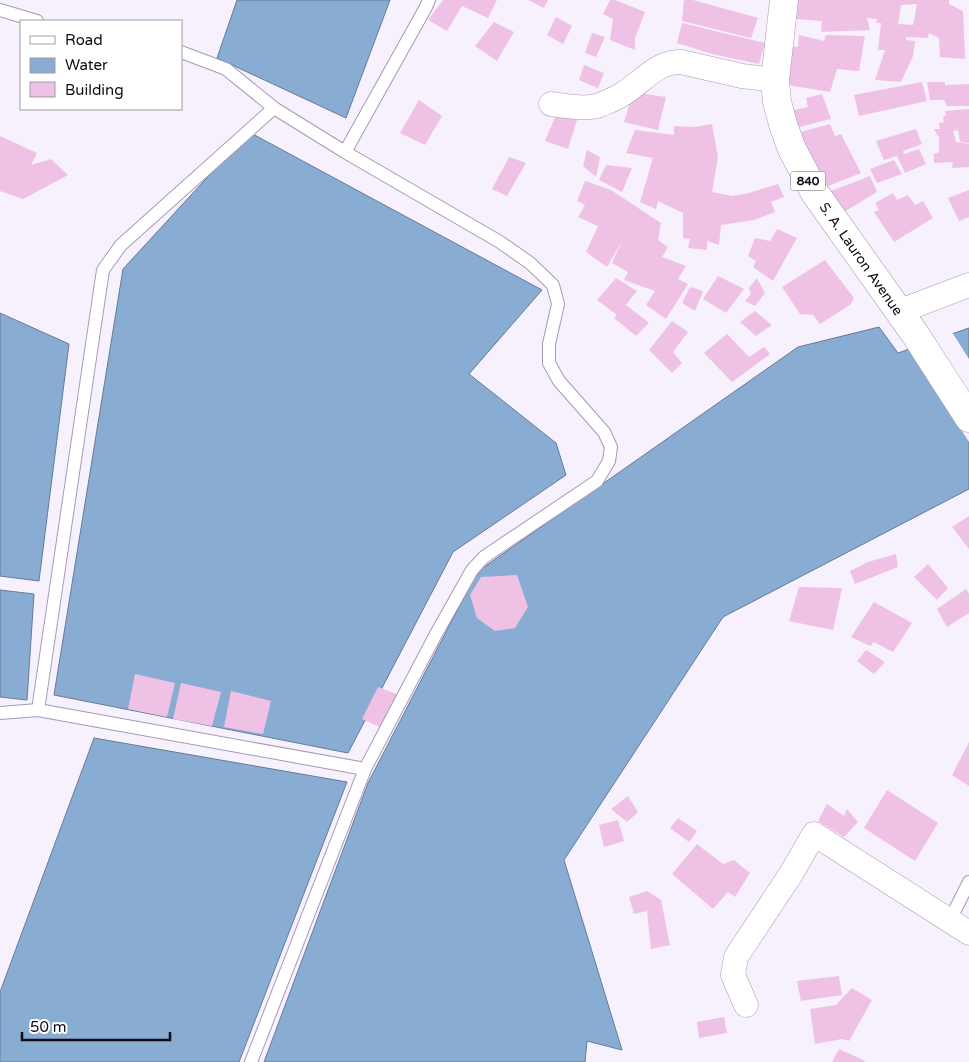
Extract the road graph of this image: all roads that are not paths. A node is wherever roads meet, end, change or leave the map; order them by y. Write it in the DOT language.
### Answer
graph roads {
  1 [pos="429,0"];
  2 [pos="784,0"];
  3 [pos="0,10"];
  4 [pos="34,20"];
  5 [pos="182,52"];
  6 [pos="776,80"];
  7 [pos="550,104"];
  8 [pos="274,108"];
  9 [pos="345,152"];
  10 [pos="969,285"];
  11 [pos="898,312"];
  12 [pos="969,418"];
  13 [pos="38,710"];
  14 [pos="0,712"];
  15 [pos="365,769"];
  16 [pos="969,882"];
  17 [pos="950,920"];
  18 [pos="969,933"];
  19 [pos="746,1005"];
  20 [pos="251,1062"];
  1 -- 9 [label="lane"];
  2 -- 6 [label="highway, S. A. Lauron Avenue / 840"];
  3 -- 4 [label="lane"];
  5 -- 8 [label="lane"];
  6 -- 7 [label="street"];
  6 -- 11 [label="highway, S. A. Lauron Avenue / 840"];
  8 -- 9 [label="lane"];
  8 -- 13 [label="lane"];
  9 -- 15 [label="lane"];
  10 -- 11 [label="street"];
  11 -- 12 [label="highway, S. A. Lauron Avenue / 840"];
  13 -- 14 [label="lane"];
  13 -- 15 [label="lane"];
  15 -- 20 [label="lane"];
  16 -- 17 [label="lane"];
  17 -- 18 [label="street"];
  17 -- 19 [label="street"];
}
